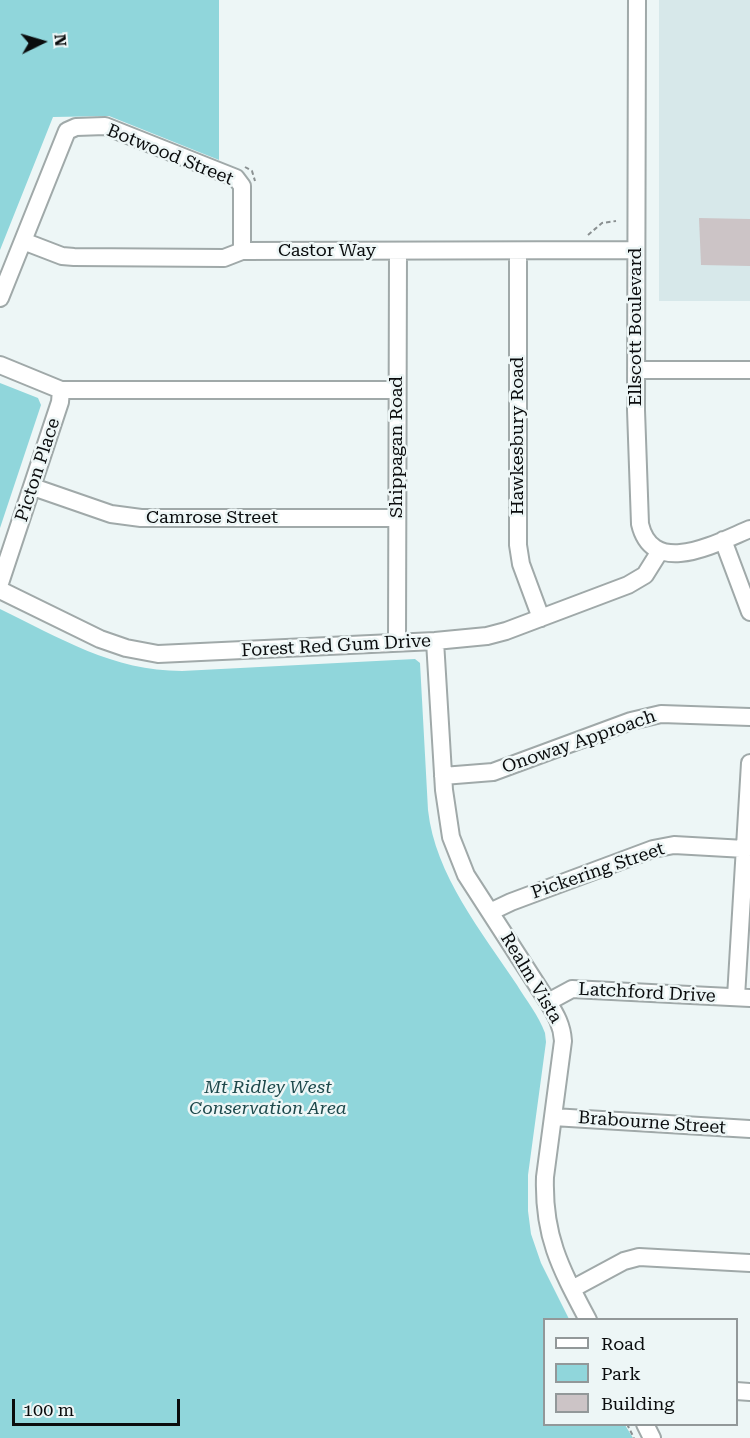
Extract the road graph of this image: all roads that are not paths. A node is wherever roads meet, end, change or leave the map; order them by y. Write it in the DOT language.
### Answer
graph roads {
  1 [pos="637,0"];
  2 [pos="23,241"];
  3 [pos="636,250"];
  4 [pos="398,251"];
  5 [pos="518,251"];
  6 [pos="243,252"];
  7 [pos="0,298"];
  8 [pos="0,365"];
  9 [pos="636,370"];
  10 [pos="750,370"];
  11 [pos="61,390"];
  12 [pos="397,390"];
  13 [pos="33,487"];
  14 [pos="397,518"];
  15 [pos="750,529"];
  16 [pos="723,540"];
  17 [pos="660,550"];
  18 [pos="0,583"];
  19 [pos="0,590"];
  20 [pos="750,612"];
  21 [pos="541,618"];
  22 [pos="435,641"];
  23 [pos="397,642"];
  24 [pos="750,717"];
  25 [pos="750,763"];
  26 [pos="443,776"];
  27 [pos="745,849"];
  28 [pos="490,912"];
  29 [pos="743,998"];
  30 [pos="548,1002"];
  31 [pos="553,1116"];
  32 [pos="750,1129"];
  33 [pos="750,1263"];
  34 [pos="572,1289"];
  35 [pos="587,1318"];
  1 -- 3 [label="street, Ellscott Boulevard"];
  2 -- 6 [label="street, Castor Way"];
  2 -- 6 [label="street, Botwood Street"];
  2 -- 7 [label="street, Botwood Street"];
  3 -- 5 [label="street, Castor Way"];
  3 -- 9 [label="street, Ellscott Boulevard"];
  4 -- 5 [label="street, Castor Way"];
  4 -- 6 [label="street, Castor Way"];
  4 -- 12 [label="street, Shippagan Road"];
  5 -- 21 [label="street, Hawkesbury Road"];
  8 -- 11 [label="street"];
  9 -- 10 [label="street"];
  9 -- 17 [label="street, Ellscott Boulevard"];
  11 -- 12 [label="street"];
  11 -- 13 [label="street, Picton Place"];
  12 -- 14 [label="street, Shippagan Road"];
  13 -- 14 [label="street, Camrose Street"];
  13 -- 18 [label="street, Picton Place"];
  14 -- 23 [label="street, Shippagan Road"];
  15 -- 16 [label="street"];
  16 -- 17 [label="street"];
  16 -- 20 [label="street"];
  17 -- 21 [label="street, Forest Red Gum Drive"];
  19 -- 23 [label="street, Forest Red Gum Drive"];
  21 -- 22 [label="street, Forest Red Gum Drive"];
  22 -- 23 [label="street, Forest Red Gum Drive"];
  22 -- 26 [label="street, Realm Vista"];
  24 -- 26 [label="street, Onoway Approach"];
  25 -- 27 [label="street"];
  26 -- 28 [label="street, Realm Vista"];
  27 -- 28 [label="street, Pickering Street"];
  27 -- 29 [label="street"];
  28 -- 30 [label="street, Realm Vista"];
  29 -- 30 [label="street, Latchford Drive"];
  30 -- 31 [label="street, Realm Vista"];
  31 -- 32 [label="street, Brabourne Street"];
  31 -- 34 [label="street, Realm Vista"];
  33 -- 34 [label="street"];
  34 -- 35 [label="street, Realm Vista"];
}
